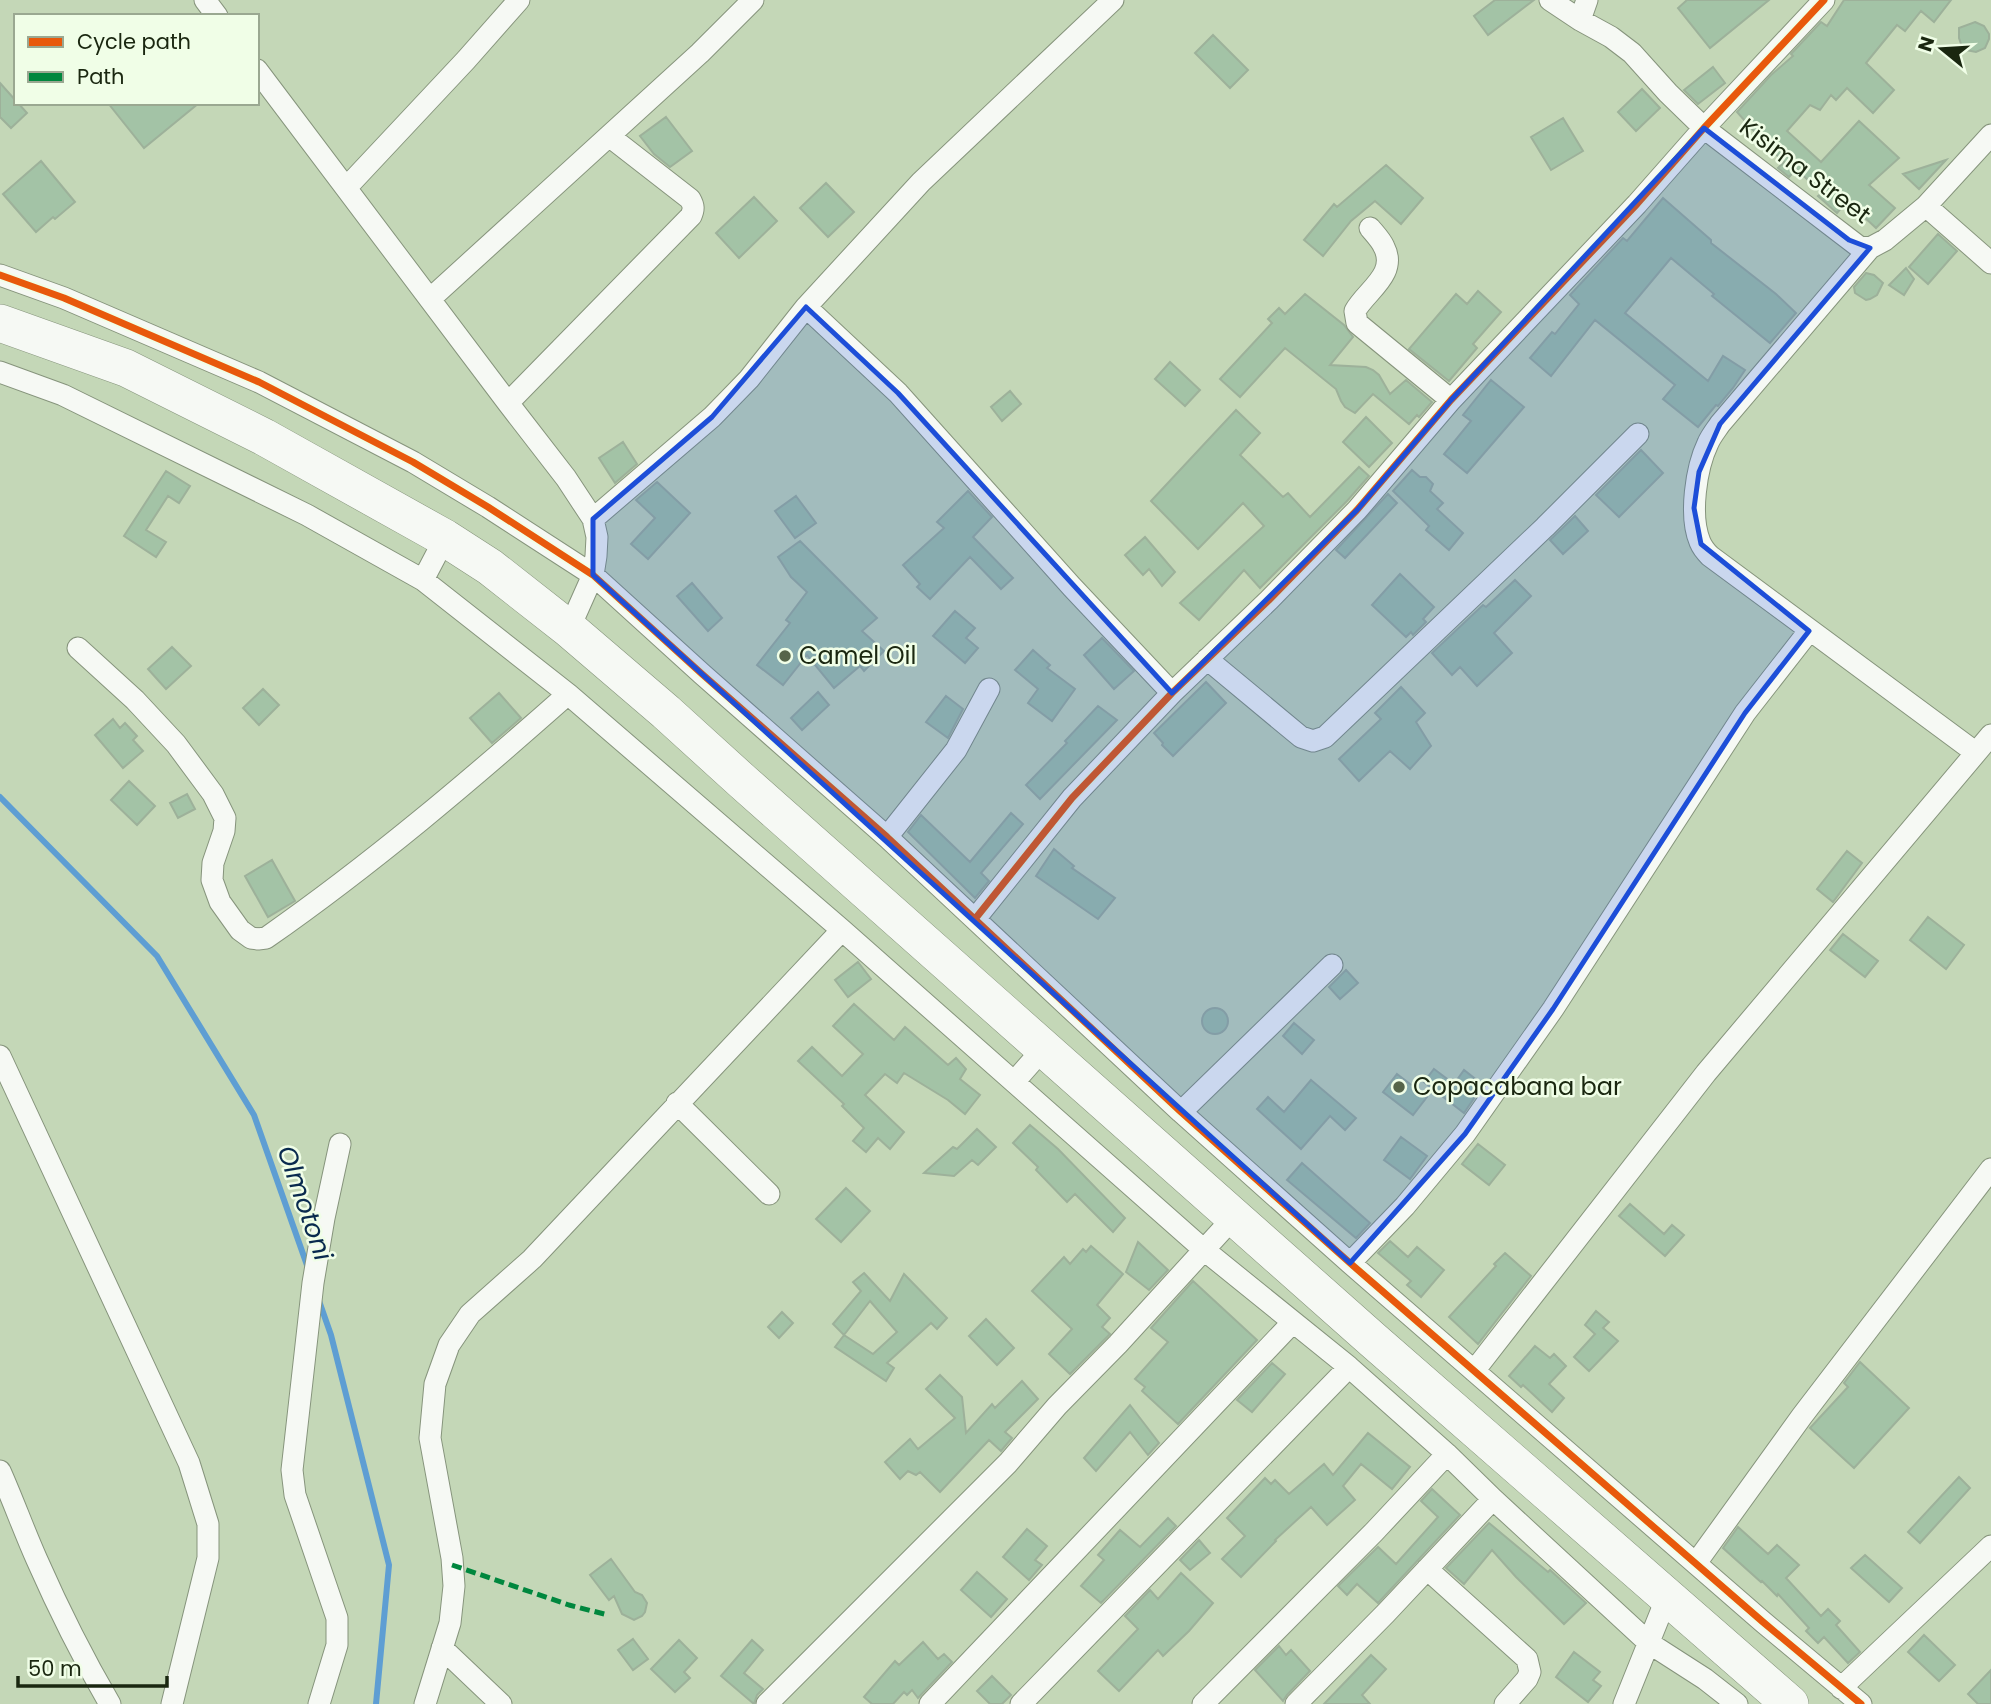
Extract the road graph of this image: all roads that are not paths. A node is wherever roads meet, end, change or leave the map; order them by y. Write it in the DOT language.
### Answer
graph roads {
  1 [pos="519,0"];
  2 [pos="753,0"];
  3 [pos="1112,0"];
  4 [pos="1550,0"];
  5 [pos="1587,0"];
  6 [pos="1824,0"];
  7 [pos="1580,20"];
  8 [pos="259,73"];
  9 [pos="1704,128"];
  10 [pos="1991,135"];
  11 [pos="609,136"];
  12 [pos="346,188"];
  13 [pos="1926,205"];
  14 [pos="1370,228"];
  15 [pos="1870,248"];
  16 [pos="1991,263"];
  17 [pos="0,275"];
  18 [pos="430,299"];
  19 [pos="806,307"];
  20 [pos="0,323"];
  21 [pos="0,372"];
  22 [pos="1451,400"];
  23 [pos="508,403"];
  24 [pos="1638,434"];
  25 [pos="593,519"];
  26 [pos="445,538"];
  27 [pos="593,575"];
  28 [pos="423,580"];
  29 [pos="569,629"];
  30 [pos="1809,631"];
  31 [pos="78,648"];
  32 [pos="1207,659"];
  33 [pos="989,688"];
  34 [pos="1172,693"];
  35 [pos="568,694"];
  36 [pos="1991,735"];
  37 [pos="1975,752"];
  38 [pos="887,837"];
  39 [pos="975,919"];
  40 [pos="842,930"];
  41 [pos="1332,965"];
  42 [pos="1044,1048"];
  43 [pos="0,1056"];
  44 [pos="1014,1082"];
  45 [pos="677,1103"];
  46 [pos="1181,1112"];
  47 [pos="340,1144"];
  48 [pos="1991,1169"];
  49 [pos="769,1194"];
  50 [pos="1234,1217"];
  51 [pos="1203,1249"];
  52 [pos="1350,1263"];
  53 [pos="1293,1322"];
  54 [pos="1349,1367"];
  55 [pos="1474,1371"];
  56 [pos="1447,1454"];
  57 [pos="0,1471"];
  58 [pos="1493,1499"];
  59 [pos="1991,1546"];
  60 [pos="1696,1563"];
  61 [pos="1427,1569"];
  62 [pos="1667,1598"];
  63 [pos="1649,1643"];
  64 [pos="442,1648"];
  65 [pos="1841,1688"];
  66 [pos="110,1704"];
  67 [pos="172,1704"];
  68 [pos="319,1704"];
  69 [pos="425,1704"];
  70 [pos="501,1704"];
  71 [pos="767,1704"];
  72 [pos="930,1704"];
  73 [pos="1021,1704"];
  74 [pos="1203,1704"];
  75 [pos="1296,1704"];
  76 [pos="1505,1704"];
  77 [pos="1624,1704"];
  78 [pos="1737,1704"];
  79 [pos="1790,1704"];
  80 [pos="1861,1704"];
  1 -- 12 [label="street"];
  2 -- 11 [label="street"];
  3 -- 19 [label="street"];
  4 -- 7 [label="street, Kisima Street"];
  5 -- 7 [label="street"];
  6 -- 9 [label="street"];
  7 -- 9 [label="street, Kisima Street"];
  8 -- 12 [label="street"];
  9 -- 15 [label="street, Kisima Street"];
  9 -- 22 [label="street"];
  10 -- 13 [label="street, Kisima Street"];
  11 -- 18 [label="street"];
  11 -- 23 [label="street"];
  12 -- 18 [label="street"];
  13 -- 15 [label="street, Kisima Street"];
  13 -- 16 [label="street"];
  14 -- 22 [label="street"];
  15 -- 30 [label="street"];
  17 -- 27 [label="street"];
  18 -- 23 [label="street"];
  19 -- 25 [label="street"];
  19 -- 34 [label="street"];
  20 -- 26 [label="highway"];
  21 -- 28 [label="street"];
  22 -- 32 [label="street"];
  23 -- 25 [label="street"];
  24 -- 32 [label="street"];
  25 -- 27 [label="street"];
  26 -- 28 [label="street"];
  26 -- 29 [label="highway"];
  27 -- 29 [label="street"];
  27 -- 38 [label="street"];
  28 -- 35 [label="street"];
  29 -- 42 [label="highway"];
  30 -- 37 [label="street"];
  30 -- 52 [label="street"];
  31 -- 35 [label="street"];
  32 -- 34 [label="street"];
  33 -- 38 [label="street"];
  34 -- 39 [label="street"];
  35 -- 40 [label="street"];
  36 -- 37 [label="street"];
  37 -- 55 [label="street"];
  38 -- 39 [label="street"];
  39 -- 46 [label="street"];
  40 -- 44 [label="street"];
  40 -- 45 [label="street"];
  41 -- 46 [label="street"];
  42 -- 44 [label="street"];
  42 -- 50 [label="highway"];
  43 -- 67 [label="street"];
  44 -- 51 [label="street"];
  45 -- 49 [label="street"];
  45 -- 64 [label="street"];
  46 -- 52 [label="street"];
  47 -- 68 [label="street"];
  48 -- 60 [label="street"];
  50 -- 51 [label="street"];
  50 -- 62 [label="highway"];
  51 -- 53 [label="street"];
  51 -- 71 [label="street"];
  52 -- 55 [label="street"];
  53 -- 54 [label="street"];
  53 -- 72 [label="street"];
  54 -- 56 [label="street"];
  54 -- 73 [label="street"];
  55 -- 60 [label="street"];
  56 -- 58 [label="street"];
  56 -- 74 [label="street"];
  57 -- 66 [label="street"];
  58 -- 61 [label="street"];
  58 -- 63 [label="street"];
  59 -- 65 [label="street"];
  60 -- 65 [label="street"];
  61 -- 75 [label="street"];
  61 -- 76 [label="street"];
  62 -- 63 [label="street"];
  62 -- 79 [label="highway"];
  63 -- 77 [label="street"];
  63 -- 78 [label="street"];
  64 -- 69 [label="street"];
  64 -- 70 [label="street"];
  65 -- 80 [label="street"];
}
